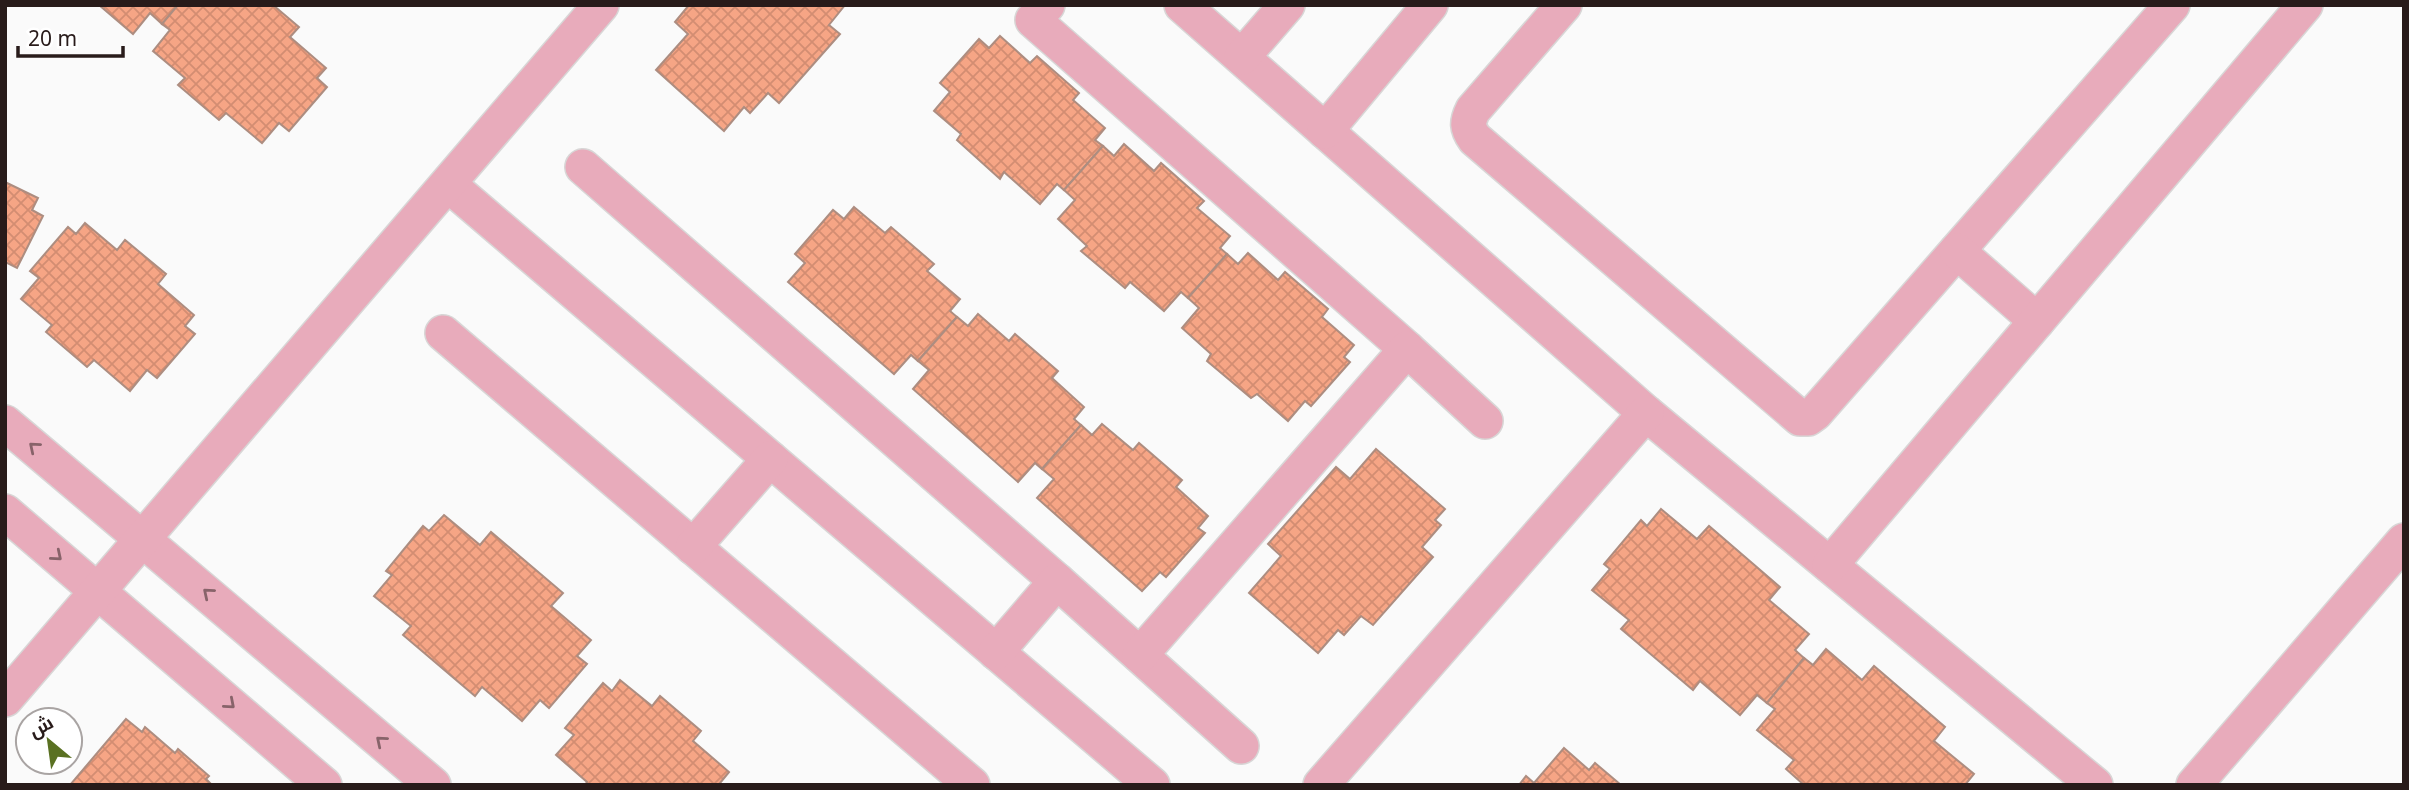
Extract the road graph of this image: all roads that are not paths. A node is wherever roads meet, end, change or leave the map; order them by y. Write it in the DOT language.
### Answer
graph roads {
  1 [pos="601,5"];
  2 [pos="1182,5"];
  3 [pos="1287,5"];
  4 [pos="1430,5"];
  5 [pos="1564,5"];
  6 [pos="2172,5"];
  7 [pos="2305,5"];
  8 [pos="1032,10"];
  9 [pos="1242,57"];
  10 [pos="1325,131"];
  11 [pos="583,167"];
  12 [pos="448,184"];
  13 [pos="1957,251"];
  14 [pos="2037,321"];
  15 [pos="443,333"];
  16 [pos="1407,349"];
  17 [pos="1647,413"];
  18 [pos="1485,421"];
  19 [pos="5,423"];
  20 [pos="770,459"];
  21 [pos="5,512"];
  22 [pos="144,538"];
  23 [pos="2404,541"];
  24 [pos="693,547"];
  25 [pos="1830,565"];
  26 [pos="1057,581"];
  27 [pos="99,591"];
  28 [pos="996,652"];
  29 [pos="1140,655"];
  30 [pos="5,699"];
  31 [pos="1241,746"];
  32 [pos="1136,780"];
  33 [pos="324,785"];
  34 [pos="433,785"];
  35 [pos="972,785"];
  36 [pos="1321,785"];
  37 [pos="2095,785"];
  38 [pos="2194,785"];
  1 -- 12 [label="street"];
  2 -- 9 [label="street"];
  3 -- 9 [label="street"];
  4 -- 10 [label="street"];
  5 -- 13 [label="street"];
  6 -- 13 [label="street"];
  7 -- 14 [label="street"];
  8 -- 16 [label="street"];
  9 -- 10 [label="street"];
  10 -- 17 [label="street"];
  11 -- 26 [label="street"];
  12 -- 20 [label="street"];
  12 -- 22 [label="street"];
  13 -- 14 [label="street"];
  14 -- 25 [label="street"];
  15 -- 24 [label="street"];
  16 -- 18 [label="street"];
  16 -- 29 [label="street"];
  17 -- 25 [label="street"];
  17 -- 36 [label="street"];
  22 -- 19 [label="street, one-way"];
  20 -- 24 [label="street"];
  20 -- 28 [label="street"];
  21 -- 27 [label="street, one-way"];
  22 -- 27 [label="street"];
  34 -- 22 [label="street, one-way"];
  23 -- 38 [label="street"];
  24 -- 35 [label="street"];
  25 -- 37 [label="street"];
  26 -- 28 [label="street"];
  26 -- 29 [label="street"];
  27 -- 30 [label="street"];
  27 -- 33 [label="street, one-way"];
  28 -- 32 [label="street"];
  29 -- 31 [label="street"];
}
